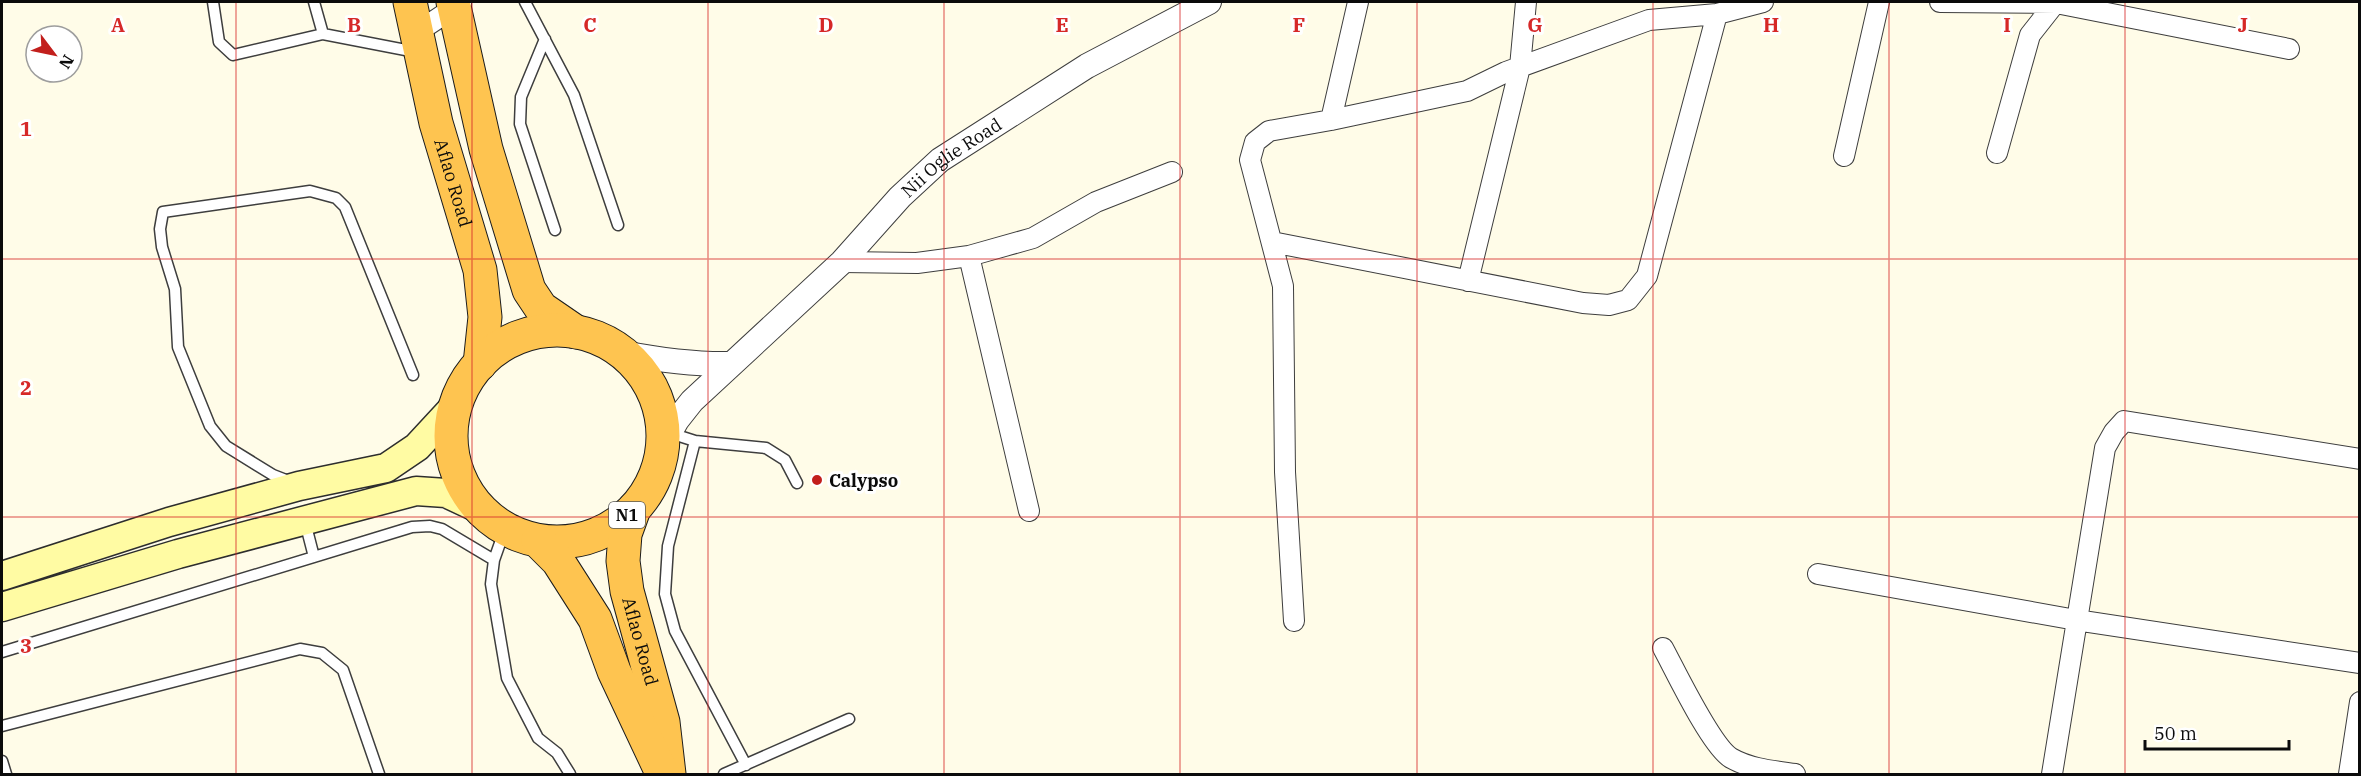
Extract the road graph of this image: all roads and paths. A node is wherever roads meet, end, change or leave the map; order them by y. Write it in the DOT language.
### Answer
graph roads {
  1 [pos="213,2"];
  2 [pos="314,2"];
  3 [pos="410,2"];
  4 [pos="525,2"];
  5 [pos="1209,2"];
  6 [pos="1358,2"];
  7 [pos="1526,2"];
  8 [pos="1763,2"];
  9 [pos="1879,2"];
  10 [pos="1940,2"];
  11 [pos="2056,2"];
  12 [pos="456,3"];
  13 [pos="1717,14"];
  14 [pos="323,34"];
  15 [pos="544,39"];
  16 [pos="418,43"];
  17 [pos="2289,49"];
  18 [pos="1520,67"];
  19 [pos="1331,120"];
  20 [pos="1997,153"];
  21 [pos="1844,156"];
  22 [pos="1172,172"];
  23 [pos="618,225"];
  24 [pos="555,230"];
  25 [pos="1272,242"];
  26 [pos="969,256"];
  27 [pos="842,262"];
  28 [pos="1467,281"];
  29 [pos="576,332"];
  30 [pos="623,353"];
  31 [pos="480,364"];
  32 [pos="731,364"];
  33 [pos="413,375"];
  34 [pos="454,407"];
  35 [pos="666,439"];
  36 [pos="695,441"];
  37 [pos="2360,459"];
  38 [pos="798,483"];
  39 [pos="300,486"];
  40 [pos="478,508"];
  41 [pos="634,509"];
  42 [pos="1029,511"];
  43 [pos="305,522"];
  44 [pos="505,529"];
  45 [pos="538,541"];
  46 [pos="314,557"];
  47 [pos="495,560"];
  48 [pos="1818,574"];
  49 [pos="2,576"];
  50 [pos="2,606"];
  51 [pos="2076,620"];
  52 [pos="1294,621"];
  53 [pos="1663,648"];
  54 [pos="2,652"];
  55 [pos="2360,663"];
  56 [pos="2360,702"];
  57 [pos="849,719"];
  58 [pos="2,726"];
  59 [pos="2,761"];
  60 [pos="746,765"];
  61 [pos="6,774"];
  62 [pos="379,774"];
  63 [pos="570,774"];
  64 [pos="662,774"];
  65 [pos="669,774"];
  66 [pos="724,774"];
  67 [pos="1795,774"];
  68 [pos="2052,774"];
  69 [pos="2349,774"];
  1 -- 14 [label="lane"];
  2 -- 14 [label="lane"];
  3 -- 16 [label="highway, Aflao Road / N1"];
  4 -- 15 [label="lane"];
  5 -- 27 [label="street, Nii Oglie Road"];
  6 -- 19 [label="street"];
  7 -- 18 [label="street"];
  8 -- 13 [label="street"];
  9 -- 21 [label="street"];
  10 -- 11 [label="street"];
  11 -- 17 [label="street"];
  11 -- 20 [label="street"];
  12 -- 16 [label="street"];
  12 -- 29 [label="highway, N1"];
  13 -- 18 [label="street"];
  13 -- 28 [label="street"];
  14 -- 16 [label="lane"];
  15 -- 23 [label="lane"];
  15 -- 24 [label="lane"];
  16 -- 31 [label="highway, Aflao Road / N1"];
  18 -- 19 [label="street"];
  18 -- 28 [label="street"];
  19 -- 25 [label="street"];
  22 -- 26 [label="street"];
  25 -- 28 [label="street"];
  25 -- 52 [label="street"];
  26 -- 27 [label="street"];
  26 -- 42 [label="street"];
  27 -- 32 [label="street, Nii Oglie Road"];
  29 -- 30 [label="highway, N1"];
  29 -- 31 [label="highway, N1"];
  30 -- 32 [label="street"];
  30 -- 35 [label="highway, N1"];
  31 -- 34 [label="highway, N1"];
  32 -- 35 [label="street, Nii Oglie Road"];
  33 -- 39 [label="lane"];
  34 -- 39 [label="main road"];
  34 -- 40 [label="highway, N1"];
  35 -- 36 [label="lane"];
  35 -- 41 [label="highway, N1"];
  36 -- 38 [label="lane"];
  36 -- 60 [label="lane"];
  37 -- 51 [label="street"];
  39 -- 49 [label="main road"];
  40 -- 43 [label="main road"];
  40 -- 44 [label="highway, N1"];
  41 -- 45 [label="highway, N1"];
  41 -- 65 [label="highway, Aflao Road / N1"];
  43 -- 46 [label="lane"];
  43 -- 50 [label="main road"];
  44 -- 45 [label="highway, N1"];
  44 -- 47 [label="lane"];
  45 -- 64 [label="highway, Aflao Road / N1"];
  46 -- 47 [label="lane"];
  46 -- 54 [label="lane"];
  47 -- 63 [label="lane"];
  48 -- 51 [label="street"];
  51 -- 55 [label="street"];
  51 -- 68 [label="street"];
  53 -- 67 [label="street"];
  56 -- 69 [label="street"];
  57 -- 60 [label="lane"];
  58 -- 62 [label="lane"];
  59 -- 61 [label="lane"];
  60 -- 66 [label="lane"];
}
